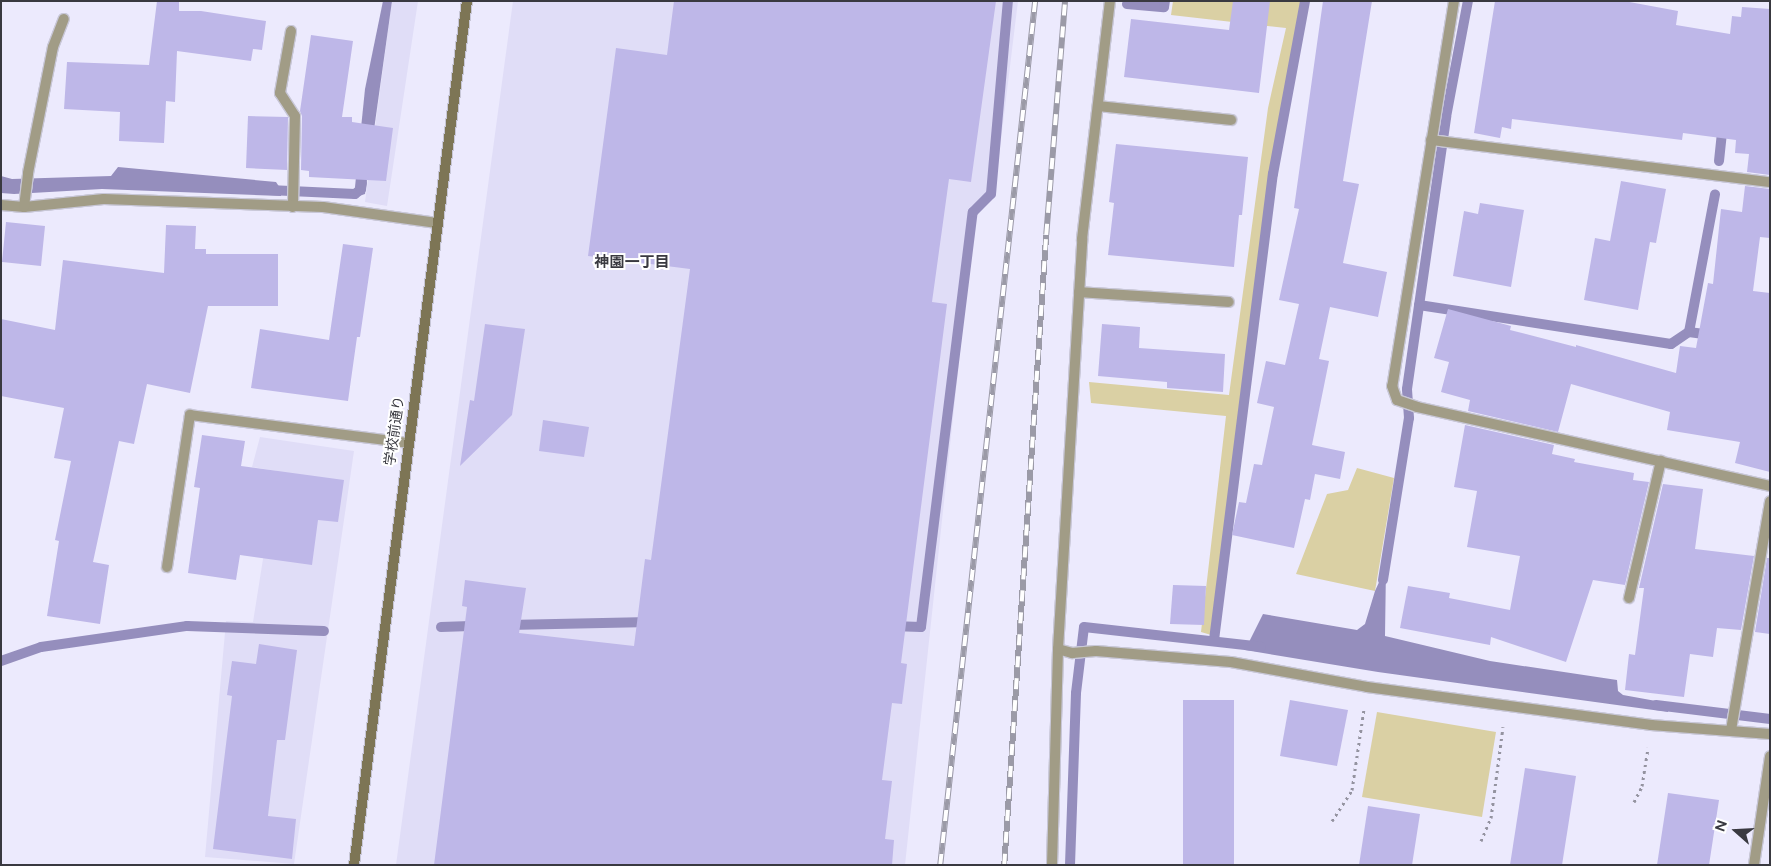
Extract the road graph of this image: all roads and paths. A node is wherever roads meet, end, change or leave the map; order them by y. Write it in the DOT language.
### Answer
graph roads {
  1 [pos="467,1"];
  2 [pos="1110,1"];
  3 [pos="1454,1"];
  4 [pos="64,19"];
  5 [pos="291,31"];
  6 [pos="1098,106"];
  7 [pos="1230,120"];
  8 [pos="1431,140"];
  9 [pos="1770,182"];
  10 [pos="1,205"];
  11 [pos="24,207"];
  12 [pos="293,207"];
  13 [pos="437,223"];
  14 [pos="1079,292"];
  15 [pos="1228,302"];
  16 [pos="408,443"];
  17 [pos="1661,462"];
  18 [pos="1770,486"];
  19 [pos="1770,501"];
  20 [pos="167,567"];
  21 [pos="1629,598"];
  22 [pos="1058,649"];
  23 [pos="1367,688"];
  24 [pos="1506,706"];
  25 [pos="1651,725"];
  26 [pos="1731,730"];
  27 [pos="1770,734"];
  28 [pos="1770,756"];
  29 [pos="1634,802"];
  30 [pos="1332,822"];
  31 [pos="1481,841"];
  32 [pos="354,865"];
  33 [pos="1052,865"];
  34 [pos="1754,865"];
  1 -- 13 [label="main road, 学校前通り"];
  2 -- 6 [label="street"];
  3 -- 8 [label="street"];
  4 -- 11 [label="street"];
  5 -- 12 [label="street"];
  6 -- 7 [label="street"];
  6 -- 14 [label="street"];
  8 -- 9 [label="street"];
  8 -- 17 [label="street"];
  10 -- 11 [label="street"];
  11 -- 12 [label="street"];
  12 -- 13 [label="street"];
  13 -- 16 [label="main road, 学校前通り"];
  14 -- 15 [label="street"];
  14 -- 22 [label="street"];
  16 -- 20 [label="street"];
  16 -- 32 [label="main road, 学校前通り"];
  17 -- 18 [label="street"];
  17 -- 21 [label="street"];
  19 -- 26 [label="street"];
  22 -- 23 [label="street"];
  22 -- 33 [label="street"];
  23 -- 24 [label="street"];
  23 -- 30 [label="path"];
  24 -- 25 [label="street"];
  24 -- 31 [label="path"];
  25 -- 26 [label="street"];
  25 -- 29 [label="path"];
  26 -- 27 [label="street"];
  28 -- 34 [label="street"];
}
